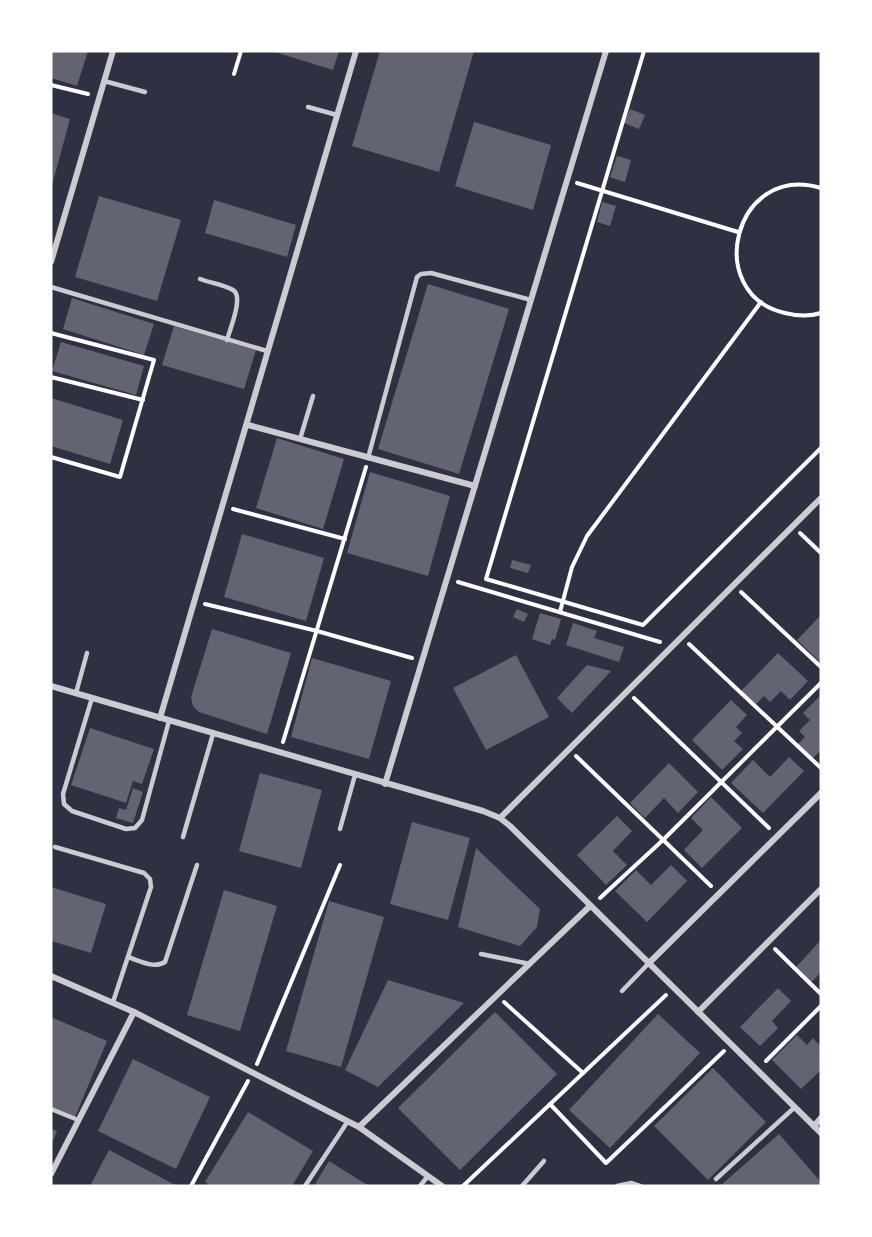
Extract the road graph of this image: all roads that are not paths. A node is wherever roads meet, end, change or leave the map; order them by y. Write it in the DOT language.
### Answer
graph roads {
  1 [pos="113,51"];
  2 [pos="356,51"];
  3 [pos="606,51"];
  4 [pos="104,81"];
  5 [pos="145,92"];
  6 [pos="308,107"];
  7 [pos="337,115"];
  8 [pos="51,262"];
  9 [pos="200,279"];
  10 [pos="51,287"];
  11 [pos="531,300"];
  12 [pos="227,339"];
  13 [pos="267,351"];
  14 [pos="312,396"];
  15 [pos="248,425"];
  16 [pos="300,439"];
  17 [pos="368,458"];
  18 [pos="475,486"];
  19 [pos="821,498"];
  20 [pos="87,653"];
  21 [pos="51,686"];
  22 [pos="76,693"];
  23 [pos="92,698"];
  24 [pos="160,718"];
  25 [pos="169,721"];
  26 [pos="213,734"];
  27 [pos="355,775"];
  28 [pos="385,784"];
  29 [pos="821,793"];
  30 [pos="500,818"];
  31 [pos="340,829"];
  32 [pos="183,837"];
  33 [pos="55,847"];
  34 [pos="197,865"];
  35 [pos="821,889"];
  36 [pos="590,906"];
  37 [pos="481,954"];
  38 [pos="128,957"];
  39 [pos="530,964"];
  40 [pos="648,964"];
  41 [pos="51,976"];
  42 [pos="622,991"];
  43 [pos="113,1002"];
  44 [pos="134,1012"];
  45 [pos="698,1012"];
  46 [pos="795,1107"];
  47 [pos="51,1109"];
  48 [pos="821,1118"];
  49 [pos="78,1120"];
  50 [pos="348,1121"];
  51 [pos="814,1126"];
  52 [pos="359,1127"];
  53 [pos="821,1133"];
  54 [pos="544,1161"];
  55 [pos="51,1174"];
  56 [pos="428,1176"];
  57 [pos="716,1179"];
  58 [pos="305,1186"];
  59 [pos="420,1186"];
  60 [pos="440,1186"];
  61 [pos="522,1186"];
  62 [pos="616,1186"];
  63 [pos="640,1186"];
  1 -- 4 [label="street"];
  2 -- 7 [label="street"];
  3 -- 11 [label="street"];
  4 -- 5 [label="lane"];
  4 -- 8 [label="street"];
  6 -- 7 [label="lane"];
  7 -- 13 [label="street"];
  9 -- 12 [label="lane"];
  10 -- 12 [label="lane"];
  11 -- 17 [label="lane"];
  11 -- 18 [label="street"];
  12 -- 13 [label="lane"];
  13 -- 15 [label="street"];
  14 -- 16 [label="lane"];
  15 -- 16 [label="street"];
  15 -- 24 [label="street"];
  16 -- 17 [label="street"];
  17 -- 18 [label="street"];
  18 -- 28 [label="street"];
  19 -- 30 [label="street"];
  20 -- 22 [label="lane"];
  21 -- 22 [label="street"];
  22 -- 23 [label="street"];
  23 -- 24 [label="street"];
  23 -- 25 [label="lane"];
  24 -- 25 [label="street"];
  25 -- 26 [label="street"];
  26 -- 27 [label="street"];
  26 -- 32 [label="lane"];
  27 -- 28 [label="street"];
  27 -- 31 [label="lane"];
  28 -- 30 [label="street"];
  29 -- 40 [label="street"];
  30 -- 36 [label="street"];
  33 -- 38 [label="lane"];
  34 -- 38 [label="lane"];
  35 -- 45 [label="street"];
  36 -- 39 [label="street"];
  36 -- 40 [label="street"];
  37 -- 39 [label="lane"];
  38 -- 43 [label="lane"];
  39 -- 52 [label="street"];
  40 -- 42 [label="lane"];
  40 -- 45 [label="street"];
  41 -- 43 [label="street"];
  43 -- 44 [label="street"];
  44 -- 49 [label="street"];
  44 -- 50 [label="street"];
  45 -- 46 [label="street"];
  46 -- 51 [label="street"];
  46 -- 57 [label="lane"];
  47 -- 49 [label="lane"];
  48 -- 51 [label="street"];
  49 -- 55 [label="street"];
  50 -- 52 [label="street"];
  50 -- 58 [label="lane"];
  51 -- 53 [label="street"];
  52 -- 56 [label="street"];
  54 -- 61 [label="lane"];
  56 -- 59 [label="lane"];
  56 -- 60 [label="street"];
  62 -- 63 [label="lane"];
}
